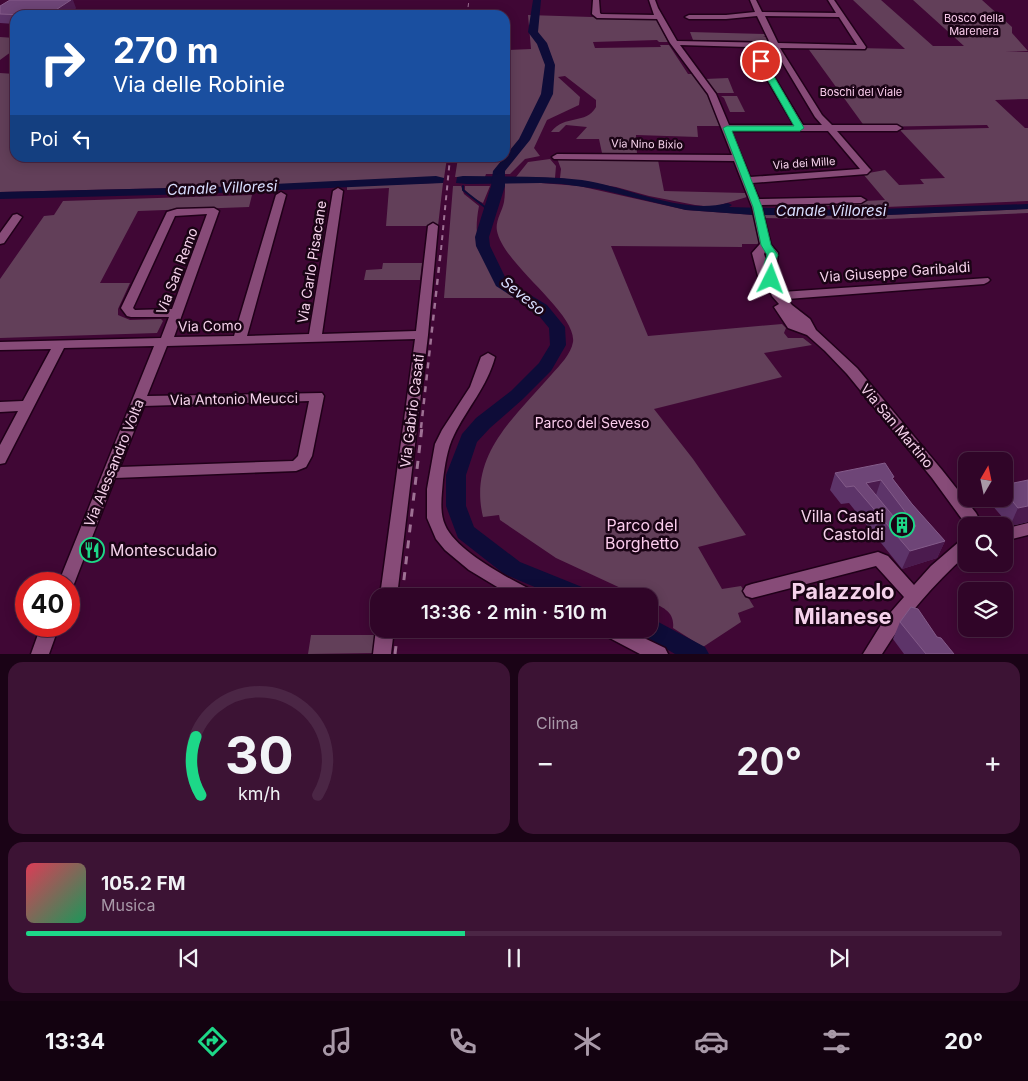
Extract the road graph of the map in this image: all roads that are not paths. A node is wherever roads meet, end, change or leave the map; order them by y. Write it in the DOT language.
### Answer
graph roads {
  1 [pos="596,0"];
  2 [pos="652,0"];
  3 [pos="753,0"];
  4 [pos="831,0"];
  5 [pos="760,14"];
  6 [pos="841,15"];
  7 [pos="658,17"];
  8 [pos="689,17"];
  9 [pos="674,43"];
  10 [pos="751,44"];
  11 [pos="775,45"];
  12 [pos="727,128"];
  13 [pos="800,128"];
  14 [pos="897,128"];
  15 [pos="831,129"];
  16 [pos="557,157"];
  17 [pos="738,158"];
  18 [pos="746,180"];
  19 [pos="338,191"];
  20 [pos="280,195"];
  21 [pos="861,200"];
  22 [pos="758,208"];
  23 [pos="17,218"];
  24 [pos="433,226"];
  25 [pos="0,241"];
  26 [pos="766,245"];
  27 [pos="984,280"];
  28 [pos="778,296"];
  29 [pos="176,313"];
  30 [pos="811,332"];
  31 [pos="422,335"];
  32 [pos="315,338"];
  33 [pos="239,340"];
  34 [pos="164,342"];
  35 [pos="59,344"];
  36 [pos="0,346"];
  37 [pos="488,357"];
  38 [pos="140,401"];
  39 [pos="0,406"];
  40 [pos="26,406"];
  41 [pos="0,458"];
  42 [pos="110,473"];
  43 [pos="970,517"];
  44 [pos="1028,529"];
  45 [pos="1013,533"];
  46 [pos="958,553"];
  47 [pos="71,572"];
  48 [pos="390,588"];
  49 [pos="511,588"];
  50 [pos="752,591"];
  51 [pos="914,605"];
  52 [pos="46,637"];
  53 [pos="384,638"];
  54 [pos="626,638"];
  55 [pos="40,654"];
  56 [pos="382,654"];
  57 [pos="659,654"];
  58 [pos="872,654"];
  1 -- 7 [label="street"];
  2 -- 7 [label="street, Via San Martino"];
  3 -- 5 [label="street"];
  4 -- 6 [label="street"];
  5 -- 6 [label="street"];
  5 -- 8 [label="street"];
  5 -- 11 [label="street"];
  6 -- 11 [label="street"];
  7 -- 9 [label="street, Via San Martino"];
  9 -- 10 [label="street"];
  9 -- 12 [label="street, Via San Martino"];
  10 -- 11 [label="street"];
  10 -- 13 [label="street"];
  11 -- 15 [label="street"];
  12 -- 13 [label="street"];
  12 -- 17 [label="street, Via San Martino"];
  13 -- 15 [label="street"];
  14 -- 15 [label="street"];
  15 -- 18 [label="street, Via dei Mille"];
  16 -- 17 [label="street, Via Nino Bixio"];
  17 -- 18 [label="street, Via San Martino"];
  18 -- 22 [label="street, Via San Martino"];
  19 -- 32 [label="street, Via Carlo Pisacane"];
  20 -- 33 [label="street"];
  21 -- 22 [label="street"];
  22 -- 26 [label="street, Via San Martino"];
  23 -- 25 [label="street"];
  24 -- 31 [label="street, Via Gabrio Casati"];
  26 -- 28 [label="street, Via San Martino"];
  26 -- 30 [label="street, Via San Martino"];
  27 -- 28 [label="street, Via Giuseppe Garibaldi"];
  28 -- 30 [label="street, Via San Martino"];
  29 -- 29 [label="street, Via San Remo"];
  29 -- 34 [label="street, Via San Remo"];
  30 -- 43 [label="street, Via San Martino"];
  31 -- 32 [label="street, Via Como"];
  31 -- 48 [label="street, Via Gabrio Casati"];
  32 -- 33 [label="street, Via Como"];
  33 -- 34 [label="street, Via Como"];
  34 -- 35 [label="street, Via Como"];
  34 -- 38 [label="street, Via Alessandro Volta"];
  35 -- 36 [label="street, Via Como"];
  35 -- 40 [label="street"];
  37 -- 49 [label="street"];
  38 -- 42 [label="street, Via Alessandro Volta"];
  38 -- 42 [label="street, Via Antonio Meucci"];
  39 -- 40 [label="street"];
  40 -- 41 [label="street"];
  42 -- 47 [label="street, Via Alessandro Volta"];
  44 -- 45 [label="street"];
  46 -- 51 [label="street"];
  50 -- 51 [label="street"];
  51 -- 58 [label="street"];
  52 -- 55 [label="street"];
  53 -- 56 [label="street"];
  54 -- 57 [label="street"];
}
